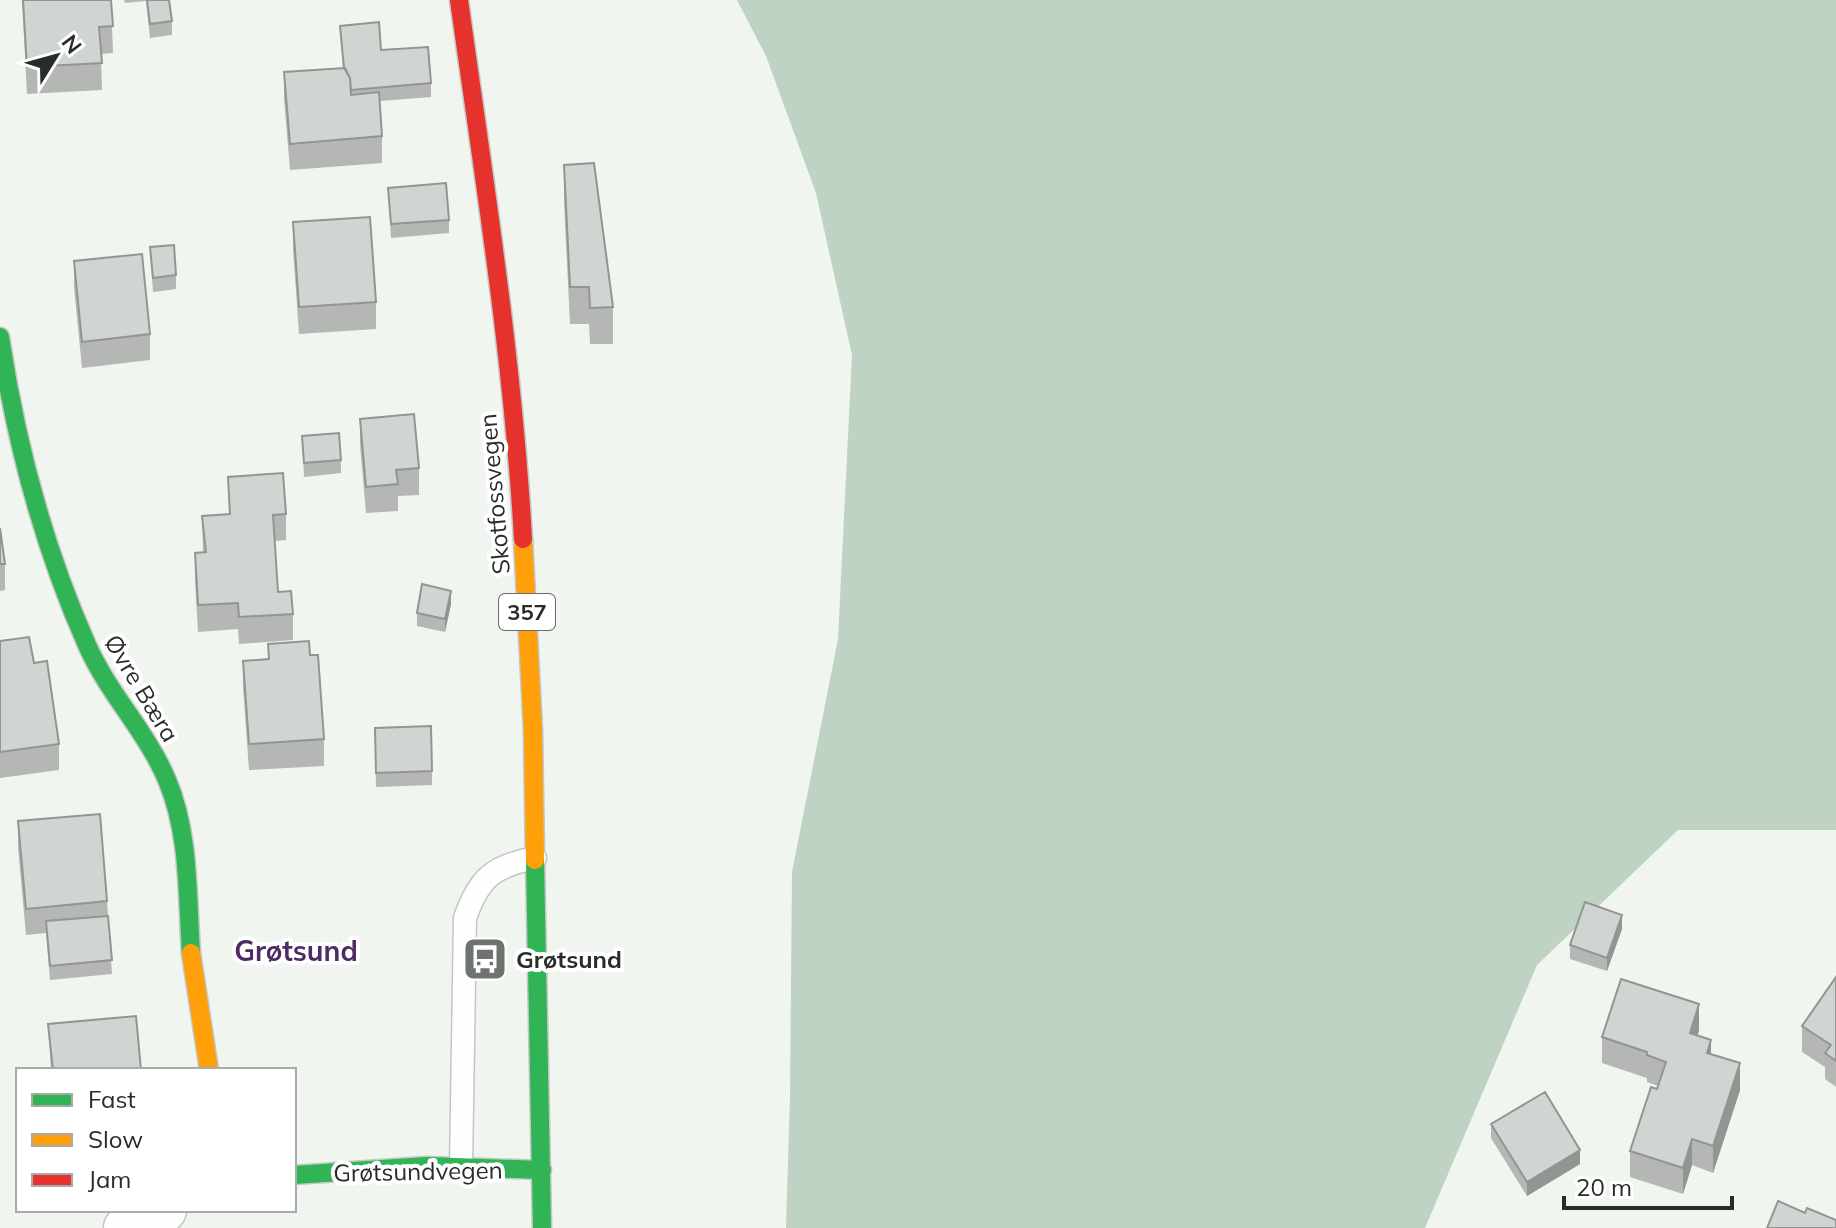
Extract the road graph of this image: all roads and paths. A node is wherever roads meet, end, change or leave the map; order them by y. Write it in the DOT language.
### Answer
graph roads {
  1 [pos="459,0"];
  2 [pos="0,337"];
  3 [pos="535,858"];
  4 [pos="209,1068"];
  5 [pos="461,1167"];
  6 [pos="542,1170"];
  7 [pos="296,1175"];
  8 [pos="160,1212"];
  9 [pos="126,1228"];
  10 [pos="542,1228"];
  1 -- 3 [label="main road, Skotfossvegen / 357"];
  2 -- 4 [label="main road, Øvre Bæra"];
  3 -- 5 [label="lane"];
  3 -- 6 [label="main road, Skotfossvegen / 357"];
  5 -- 6 [label="main road, Grøtsundvegen"];
  5 -- 7 [label="main road, Grøtsundvegen"];
  6 -- 10 [label="main road, Skotfossvegen / 357"];
  8 -- 9 [label="street"];
}
